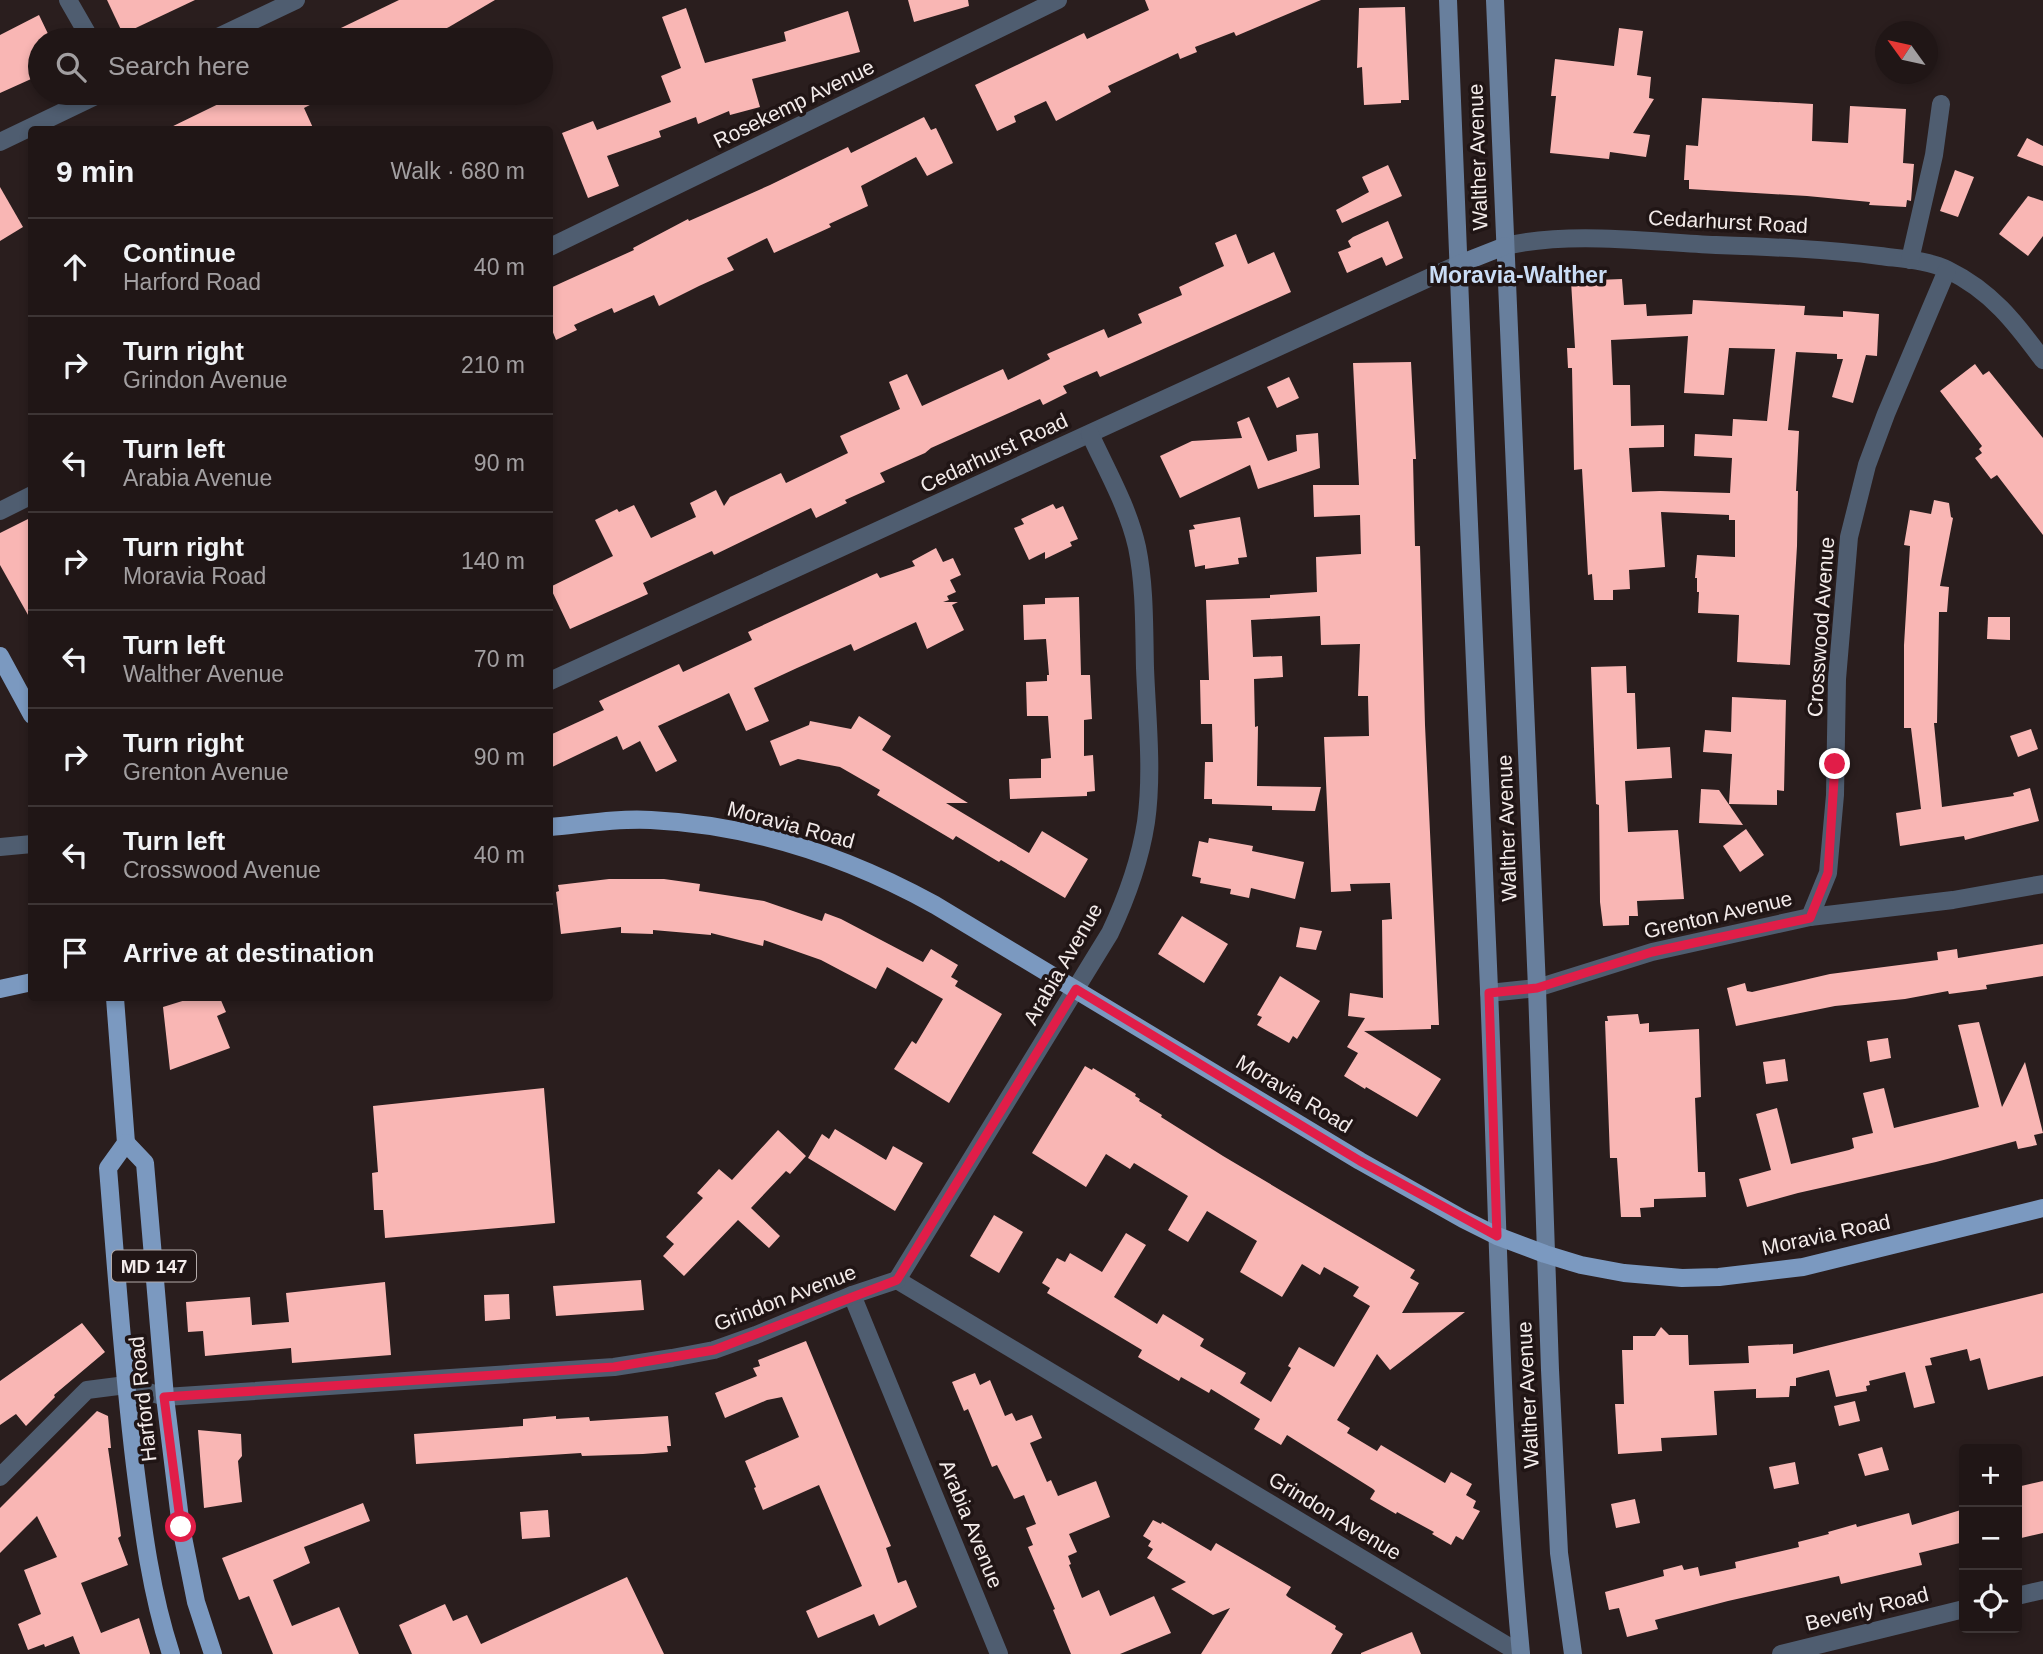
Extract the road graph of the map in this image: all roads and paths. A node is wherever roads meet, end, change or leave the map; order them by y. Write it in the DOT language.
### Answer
graph roads {
  1 [pos="68,0"];
  2 [pos="296,0"];
  3 [pos="1058,0"];
  4 [pos="1448,0"];
  5 [pos="1494,0"];
  6 [pos="84,28"];
  7 [pos="237,28"];
  8 [pos="1941,104"];
  9 [pos="77,105"];
  10 [pos="33,126"];
  11 [pos="28,129"];
  12 [pos="0,142"];
  13 [pos="553,246"];
  14 [pos="1505,246"];
  15 [pos="1910,260"];
  16 [pos="1457,265"];
  17 [pos="1947,270"];
  18 [pos="2043,360"];
  19 [pos="1090,434"];
  20 [pos="28,497"];
  21 [pos="0,511"];
  22 [pos="0,656"];
  23 [pos="553,680"];
  24 [pos="28,708"];
  25 [pos="553,827"];
  26 [pos="28,844"];
  27 [pos="0,847"];
  28 [pos="2043,884"];
  29 [pos="1810,918"];
  30 [pos="28,983"];
  31 [pos="1537,988"];
  32 [pos="0,989"];
  33 [pos="1076,989"];
  34 [pos="1489,993"];
  35 [pos="115,1001"];
  36 [pos="125,1143"];
  37 [pos="2043,1208"];
  38 [pos="1497,1236"];
  39 [pos="1545,1254"];
  40 [pos="897,1280"];
  41 [pos="852,1295"];
  42 [pos="126,1385"];
  43 [pos="164,1397"];
  44 [pos="0,1477"];
  45 [pos="2043,1590"];
  46 [pos="2022,1595"];
  47 [pos="1959,1610"];
  48 [pos="171,1654"];
  49 [pos="213,1654"];
  50 [pos="999,1654"];
  51 [pos="1521,1654"];
  52 [pos="1573,1654"];
  53 [pos="1781,1654"];
  1 -- 6 [label="street"];
  2 -- 7 [label="street"];
  3 -- 13 [label="street, Rosekemp Avenue"];
  4 -- 16 [label="main road, Walther Avenue"];
  5 -- 14 [label="main road, Walther Avenue"];
  8 -- 15 [label="street"];
  9 -- 10 [label="street"];
  11 -- 12 [label="street"];
  14 -- 15 [label="street, Cedarhurst Road"];
  14 -- 16 [label="main road"];
  14 -- 31 [label="main road, Walther Avenue"];
  15 -- 17 [label="street, Cedarhurst Road"];
  16 -- 19 [label="street, Cedarhurst Road"];
  16 -- 34 [label="main road, Walther Avenue"];
  17 -- 18 [label="street, Cedarhurst Road"];
  17 -- 29 [label="street, Crosswood Avenue"];
  19 -- 23 [label="street, Cedarhurst Road"];
  19 -- 33 [label="street, Arabia Avenue"];
  20 -- 21 [label="street"];
  22 -- 24 [label="main road"];
  25 -- 33 [label="main road, Moravia Road"];
  26 -- 27 [label="street"];
  28 -- 29 [label="street, Grenton Avenue"];
  29 -- 31 [label="street, Grenton Avenue"];
  30 -- 32 [label="main road"];
  31 -- 34 [label="street, Grenton Avenue"];
  31 -- 39 [label="main road, Walther Avenue"];
  33 -- 38 [label="main road, Moravia Road"];
  33 -- 40 [label="street, Arabia Avenue"];
  34 -- 38 [label="main road, Walther Avenue"];
  35 -- 36 [label="main road"];
  36 -- 42 [label="main road, Harford Road / MD 147"];
  36 -- 43 [label="main road, Harford Road / MD 147"];
  37 -- 39 [label="main road, Moravia Road"];
  38 -- 39 [label="main road, Moravia Road"];
  38 -- 51 [label="main road, Walther Avenue"];
  39 -- 52 [label="main road, Walther Avenue"];
  40 -- 41 [label="street, Grindon Avenue"];
  40 -- 51 [label="street, Grindon Avenue"];
  41 -- 43 [label="street, Grindon Avenue"];
  41 -- 50 [label="street, Arabia Avenue"];
  42 -- 43 [label="street, Grindon Avenue"];
  42 -- 44 [label="street, Grindon Avenue"];
  42 -- 48 [label="main road, Harford Road / MD 147"];
  43 -- 49 [label="main road, Harford Road / MD 147"];
  45 -- 46 [label="street"];
  47 -- 53 [label="street, Beverly Road"];
}
